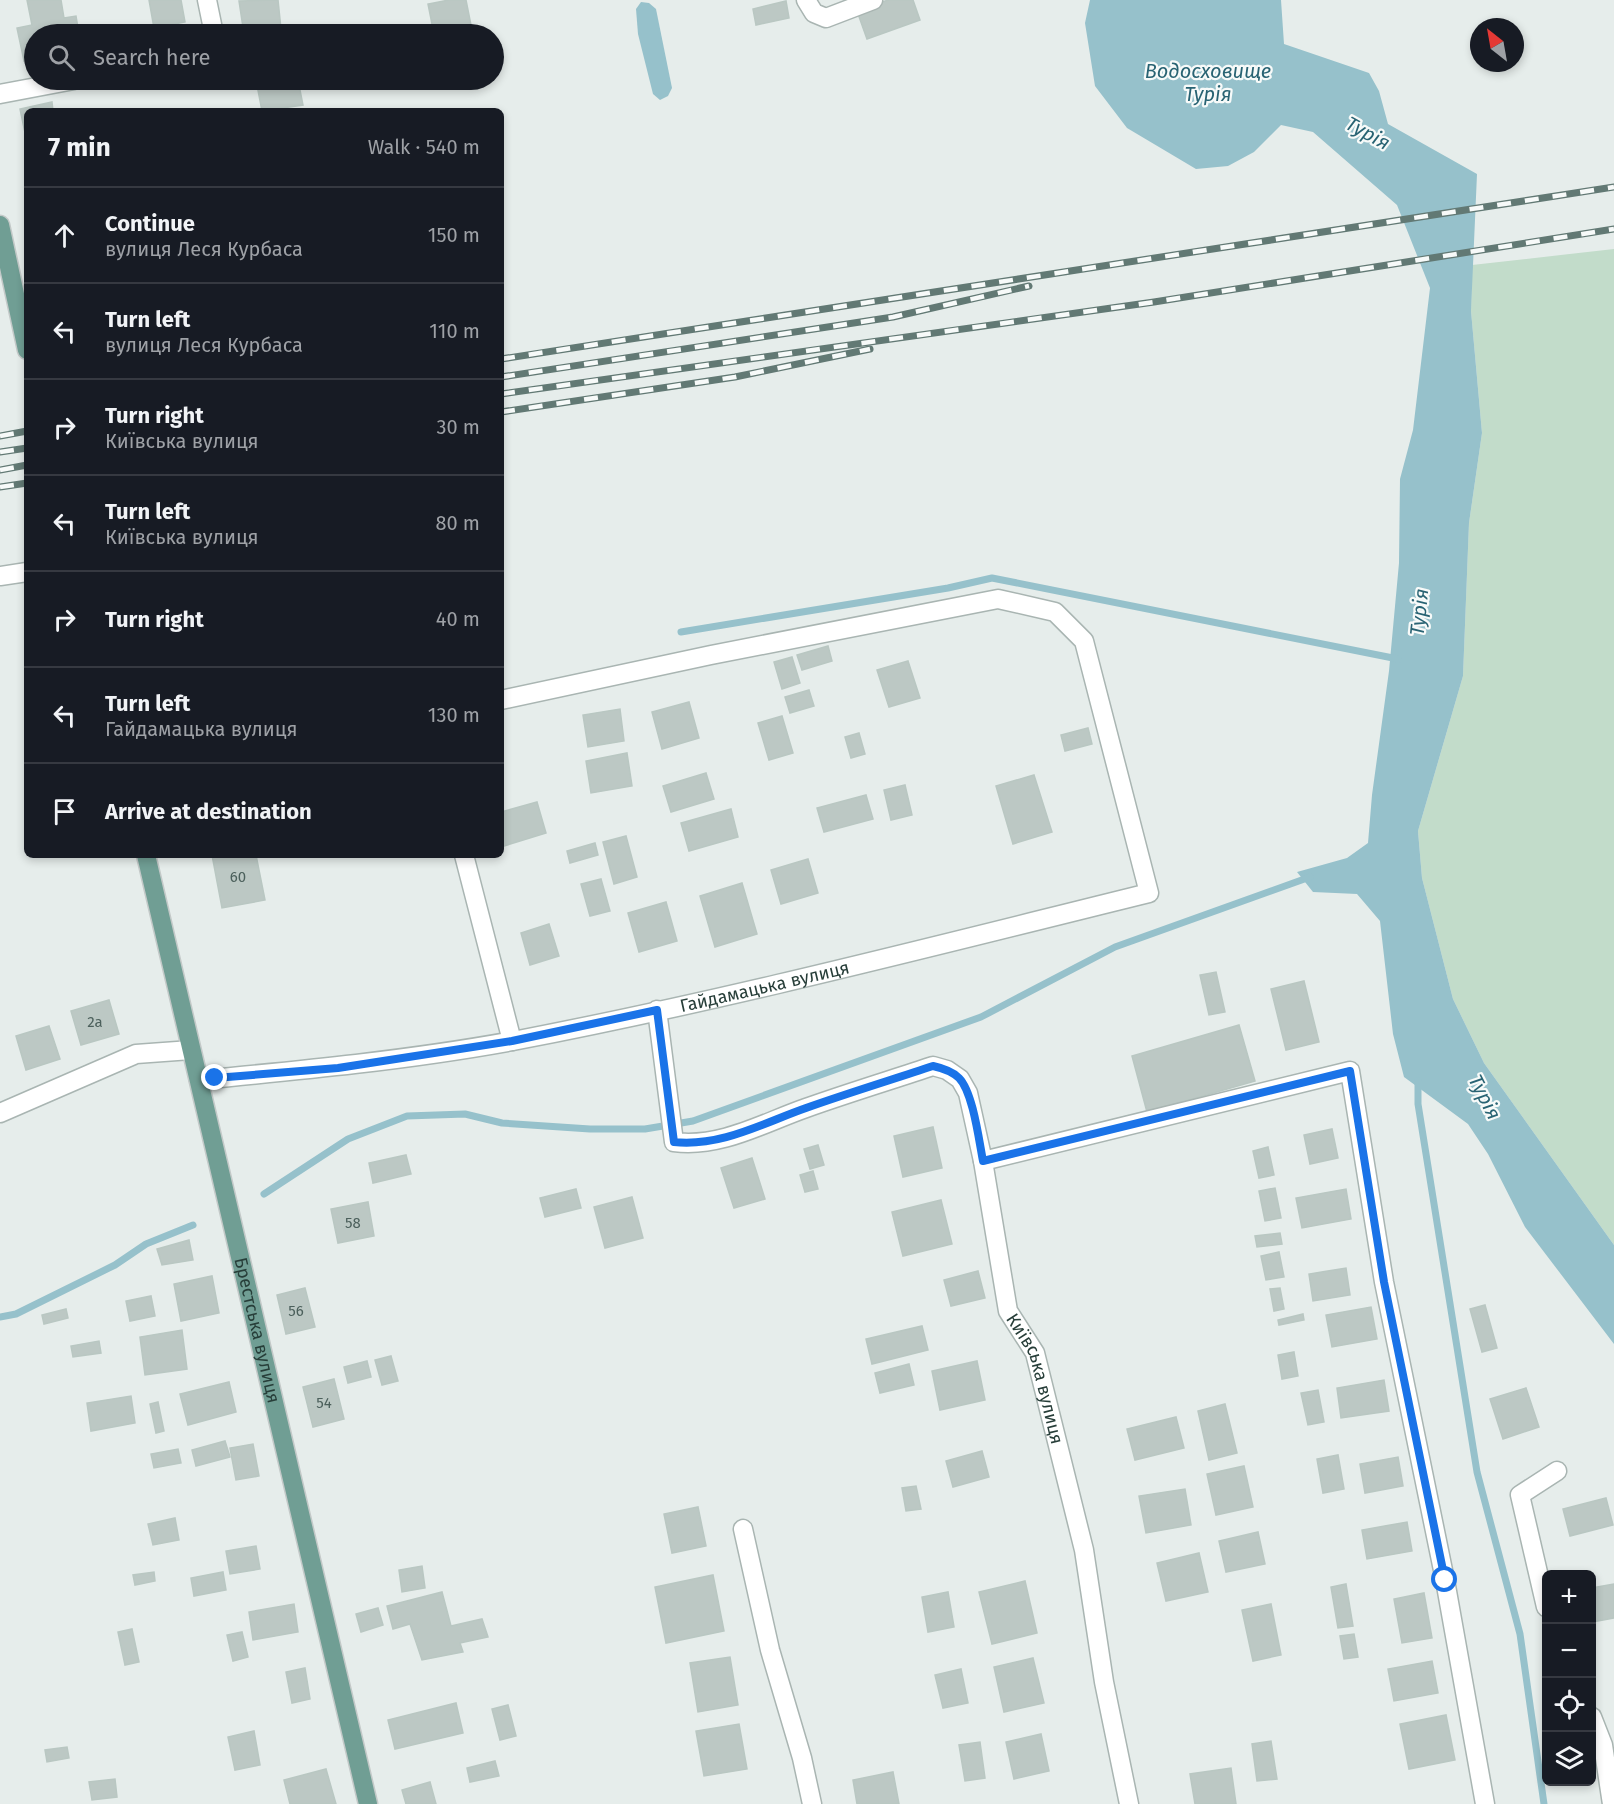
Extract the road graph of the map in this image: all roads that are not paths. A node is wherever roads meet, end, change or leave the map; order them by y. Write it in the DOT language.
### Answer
graph roads {
  1 [pos="207,0"];
  2 [pos="806,0"];
  3 [pos="873,0"];
  4 [pos="212,24"];
  5 [pos="24,89"];
  6 [pos="0,94"];
  7 [pos="0,225"];
  8 [pos="24,336"];
  9 [pos="24,572"];
  10 [pos="0,576"];
  11 [pos="504,699"];
  12 [pos="147,858"];
  13 [pos="465,858"];
  14 [pos="657,1010"];
  15 [pos="512,1041"];
  16 [pos="191,1050"];
  17 [pos="199,1080"];
  18 [pos="0,1113"];
  19 [pos="983,1161"];
  20 [pos="1557,1471"];
  21 [pos="743,1529"];
  22 [pos="1542,1590"];
  23 [pos="1596,1727"];
  24 [pos="368,1804"];
  25 [pos="812,1804"];
  26 [pos="1129,1804"];
  27 [pos="1485,1804"];
  28 [pos="1612,1804"];
  1 -- 4 [label="street"];
  2 -- 3 [label="street"];
  5 -- 6 [label="street"];
  7 -- 8 [label="main road"];
  9 -- 10 [label="street"];
  11 -- 14 [label="street, Гайдамацька вулиця"];
  12 -- 16 [label="main road, Брестська вулиця"];
  13 -- 15 [label="street"];
  14 -- 15 [label="street, Гайдамацька вулиця"];
  14 -- 19 [label="street, Київська вулиця"];
  15 -- 17 [label="street, Гайдамацька вулиця"];
  16 -- 17 [label="main road, Брестська вулиця"];
  16 -- 18 [label="street"];
  17 -- 24 [label="main road, Брестська вулиця"];
  19 -- 26 [label="street, Київська вулиця"];
  19 -- 27 [label="street"];
  20 -- 22 [label="street"];
  21 -- 25 [label="street"];
  23 -- 28 [label="street"];
}
